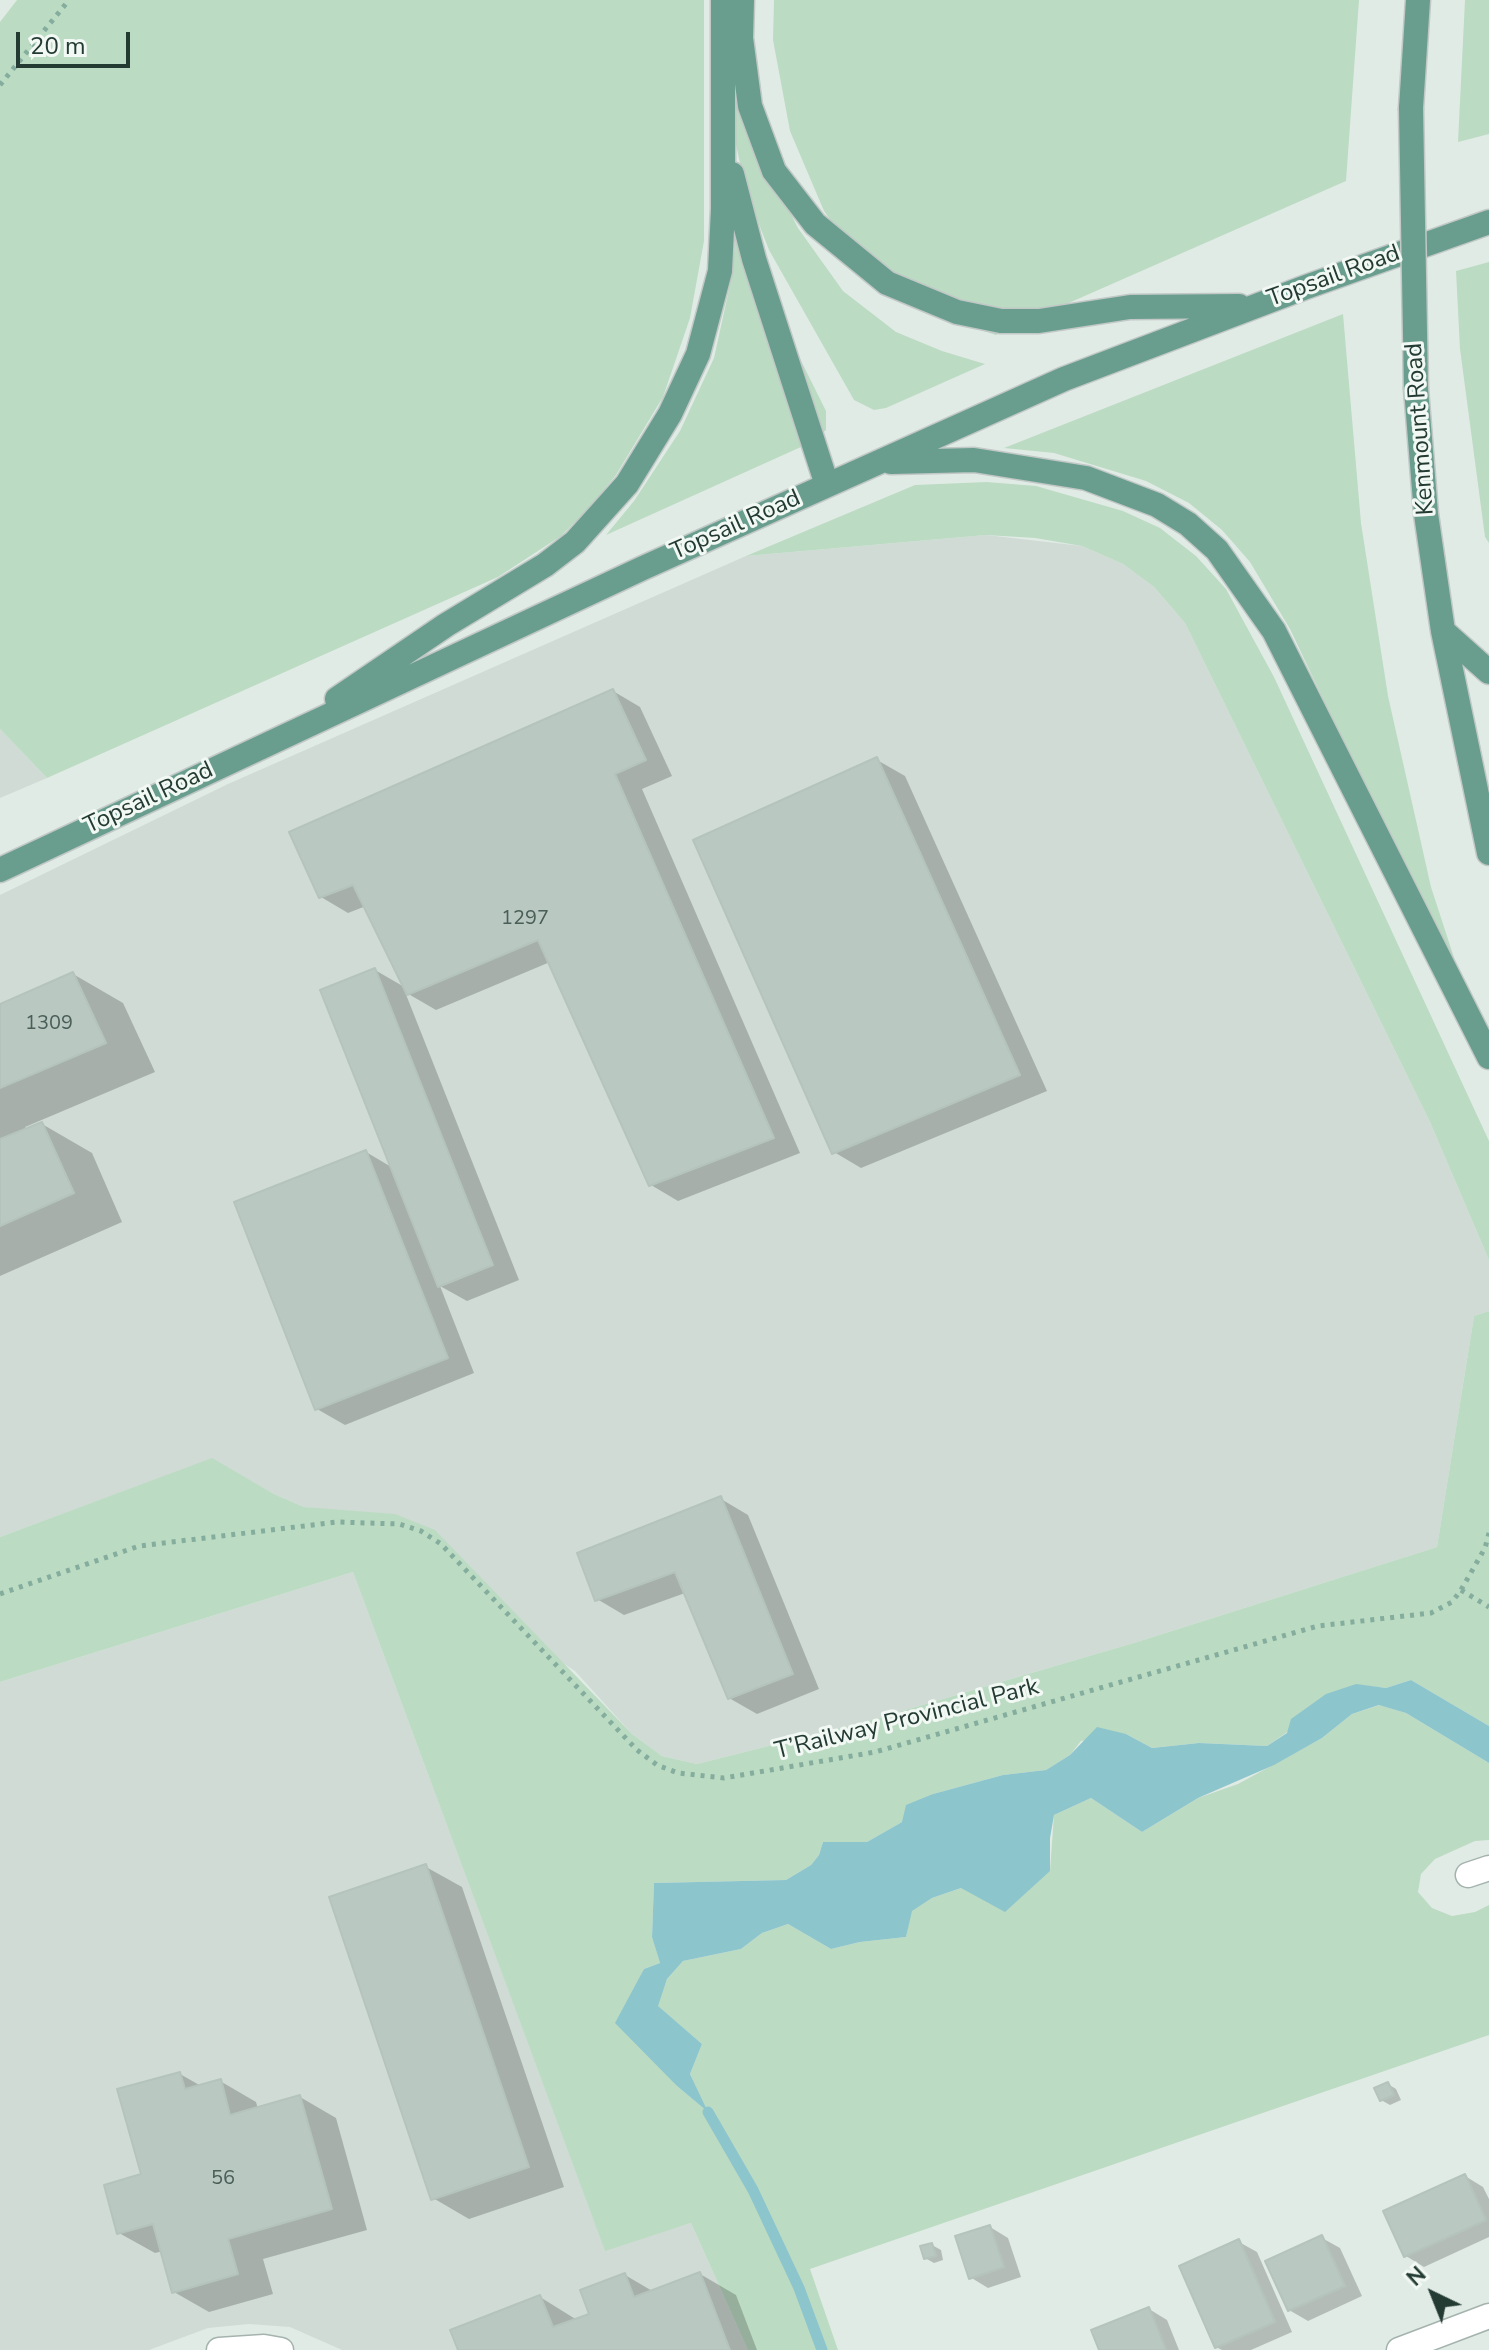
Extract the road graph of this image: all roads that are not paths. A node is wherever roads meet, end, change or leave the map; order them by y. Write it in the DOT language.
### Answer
graph roads {
  1 [pos="723,0"];
  2 [pos="742,0"];
  3 [pos="1418,0"];
  4 [pos="723,135"];
  5 [pos="1489,222"];
  6 [pos="1254,306"];
  7 [pos="881,462"];
  8 [pos="827,485"];
  9 [pos="1443,631"];
  10 [pos="1489,672"];
  11 [pos="276,741"];
  12 [pos="1489,853"];
  13 [pos="0,870"];
  14 [pos="1489,1057"];
  15 [pos="1489,2316"];
  16 [pos="219,2350"];
  17 [pos="281,2350"];
  18 [pos="1399,2350"];
  1 -- 4 [label="main road"];
  2 -- 6 [label="main road"];
  3 -- 9 [label="main road, Kenmount Road, bridge"];
  4 -- 8 [label="main road"];
  4 -- 11 [label="main road"];
  5 -- 6 [label="main road, Topsail Road"];
  6 -- 7 [label="main road, Topsail Road"];
  7 -- 8 [label="main road, Topsail Road"];
  7 -- 14 [label="main road"];
  8 -- 11 [label="main road, Topsail Road"];
  9 -- 10 [label="main road"];
  9 -- 12 [label="main road, Kenmount Road"];
  11 -- 13 [label="main road, Topsail Road"];
  15 -- 18 [label="street"];
  16 -- 17 [label="street"];
}
